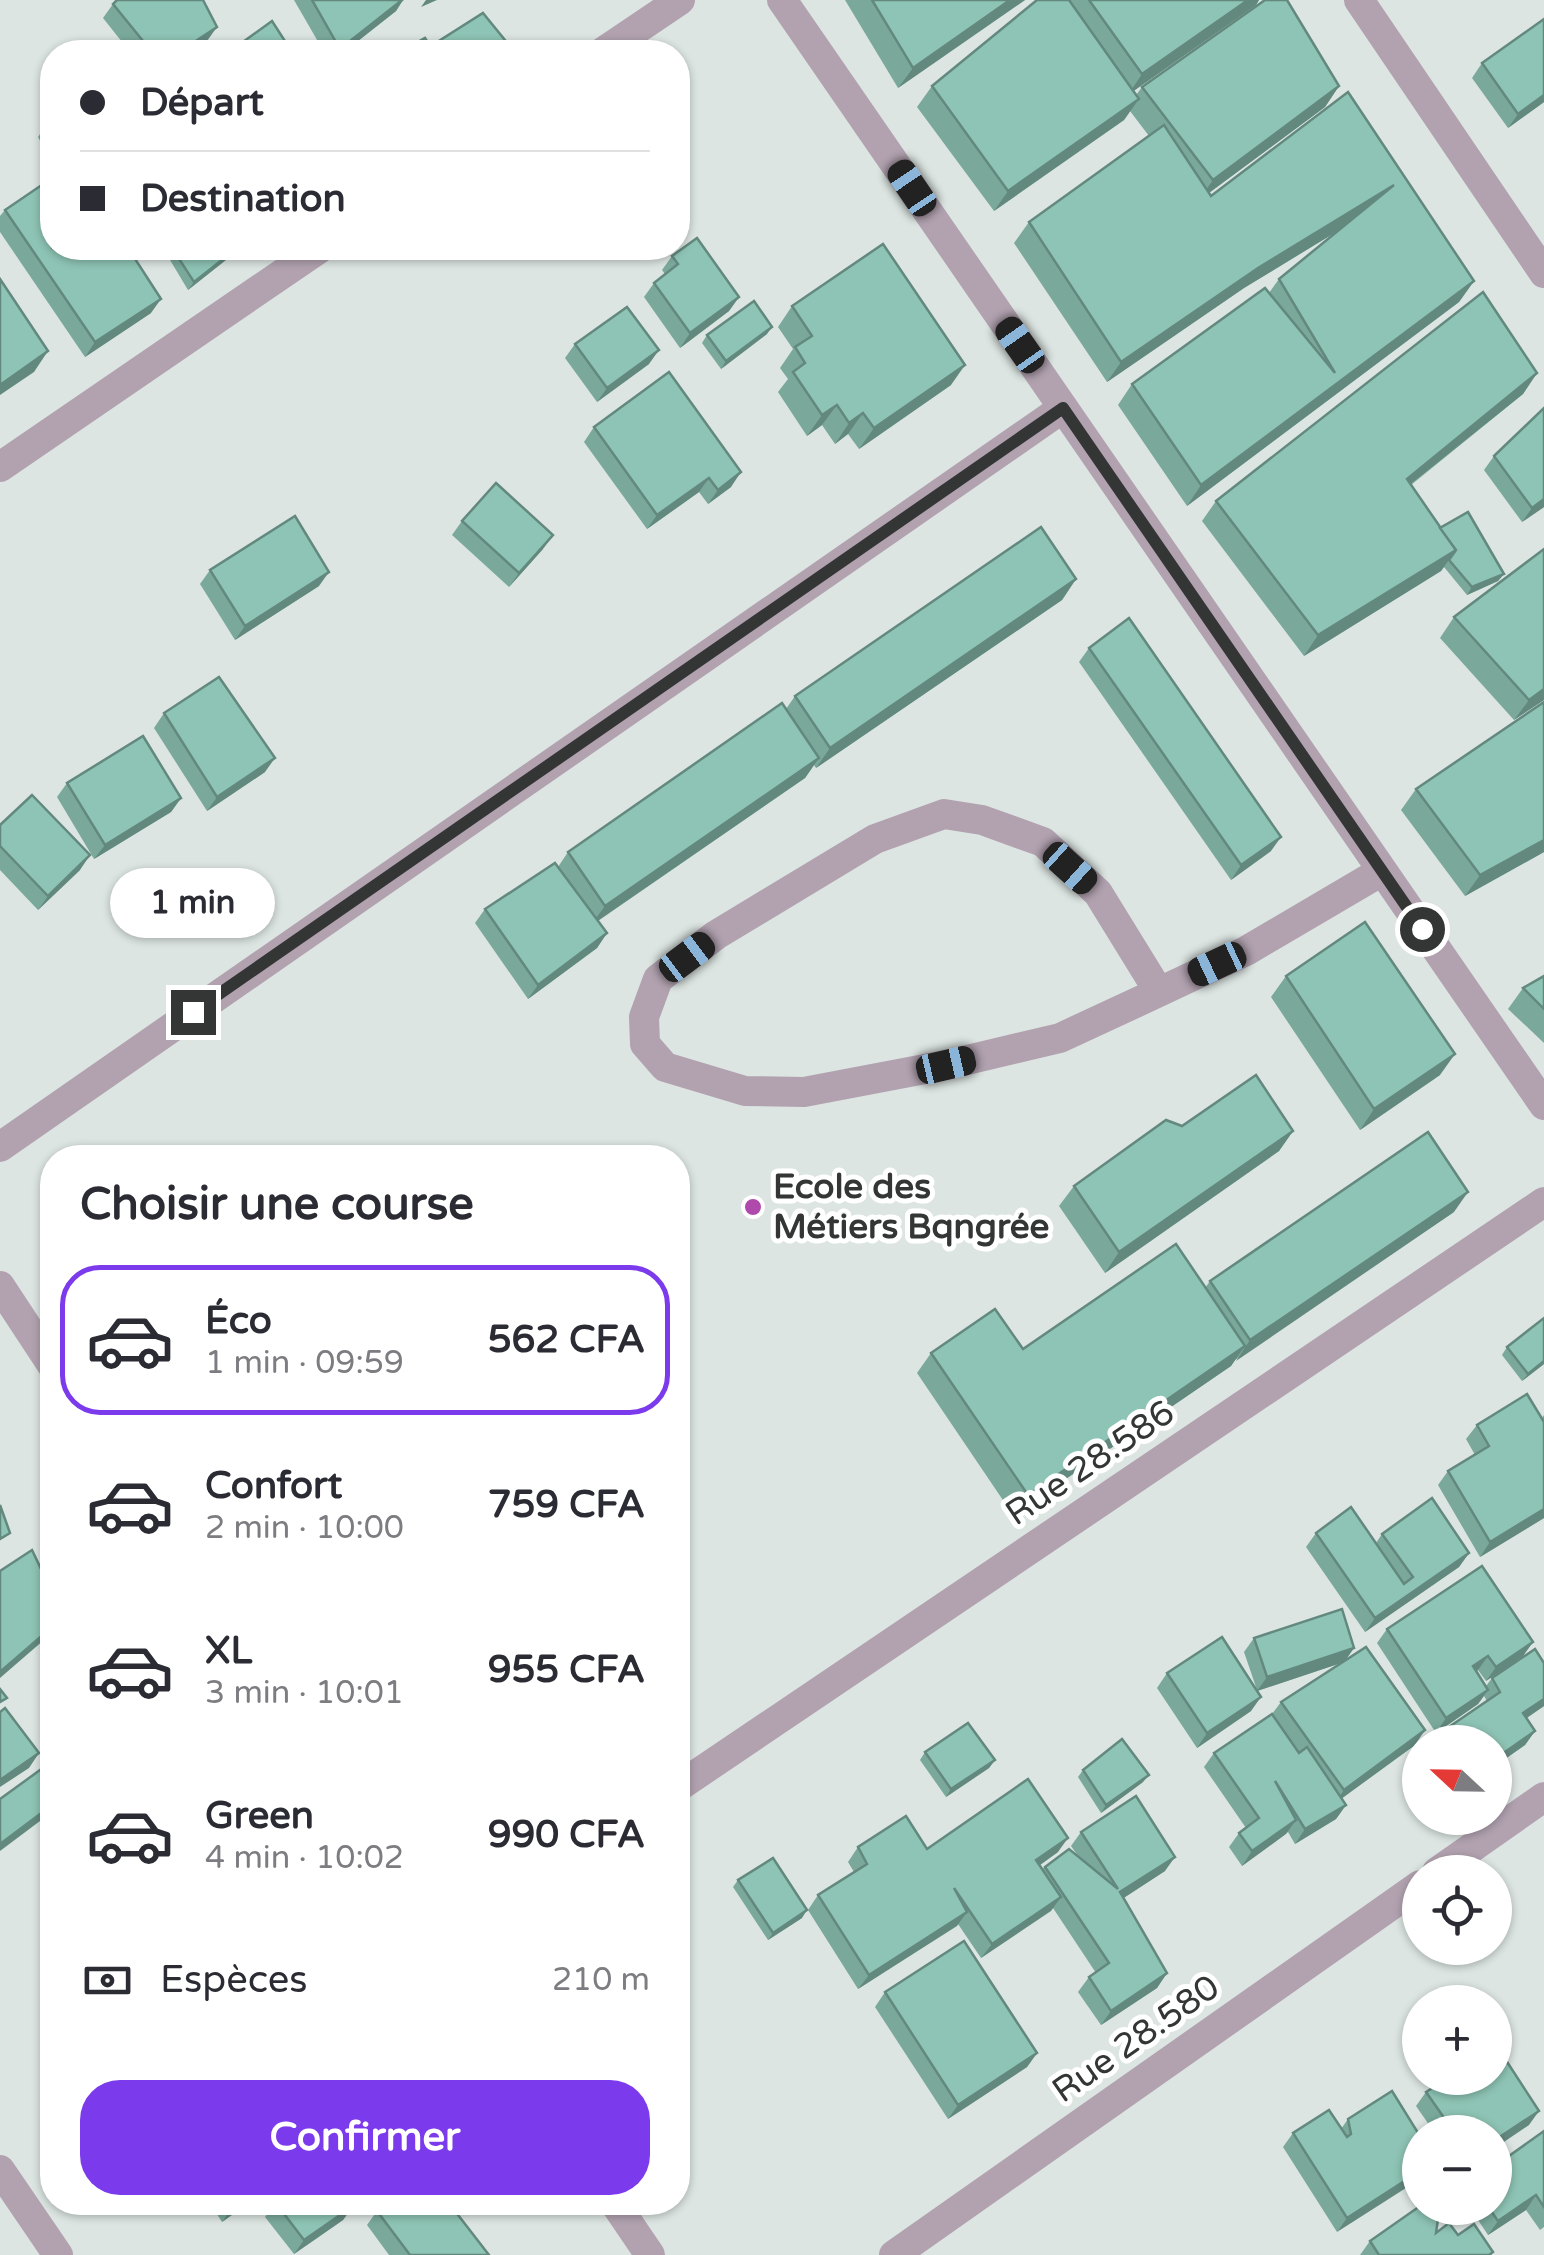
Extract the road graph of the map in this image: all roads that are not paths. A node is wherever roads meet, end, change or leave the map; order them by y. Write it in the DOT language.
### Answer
graph roads {
  1 [pos="680,0"];
  2 [pos="782,0"];
  3 [pos="1358,0"];
  4 [pos="621,40"];
  5 [pos="303,260"];
  6 [pos="1544,272"];
  7 [pos="1063,408"];
  8 [pos="0,468"];
  9 [pos="1382,870"];
  10 [pos="1159,992"];
  11 [pos="1544,1105"];
  12 [pos="0,1147"];
  13 [pos="1544,1202"];
  14 [pos="0,1286"];
  15 [pos="40,1348"];
  16 [pos="690,1779"];
  17 [pos="1544,1797"];
  18 [pos="1461,1855"];
  19 [pos="1402,1897"];
  20 [pos="0,2170"];
  21 [pos="623,2215"];
  22 [pos="58,2255"];
  23 [pos="650,2255"];
  24 [pos="894,2255"];
  1 -- 4 [label="street"];
  2 -- 7 [label="street"];
  3 -- 6 [label="street"];
  5 -- 8 [label="street"];
  7 -- 9 [label="street"];
  7 -- 12 [label="street"];
  9 -- 10 [label="street"];
  9 -- 11 [label="street"];
  10 -- 10 [label="street"];
  13 -- 16 [label="street, Rue 28.586"];
  14 -- 15 [label="street"];
  17 -- 18 [label="street"];
  19 -- 24 [label="street, Rue 28.580"];
  20 -- 22 [label="street"];
  21 -- 23 [label="street"];
}
